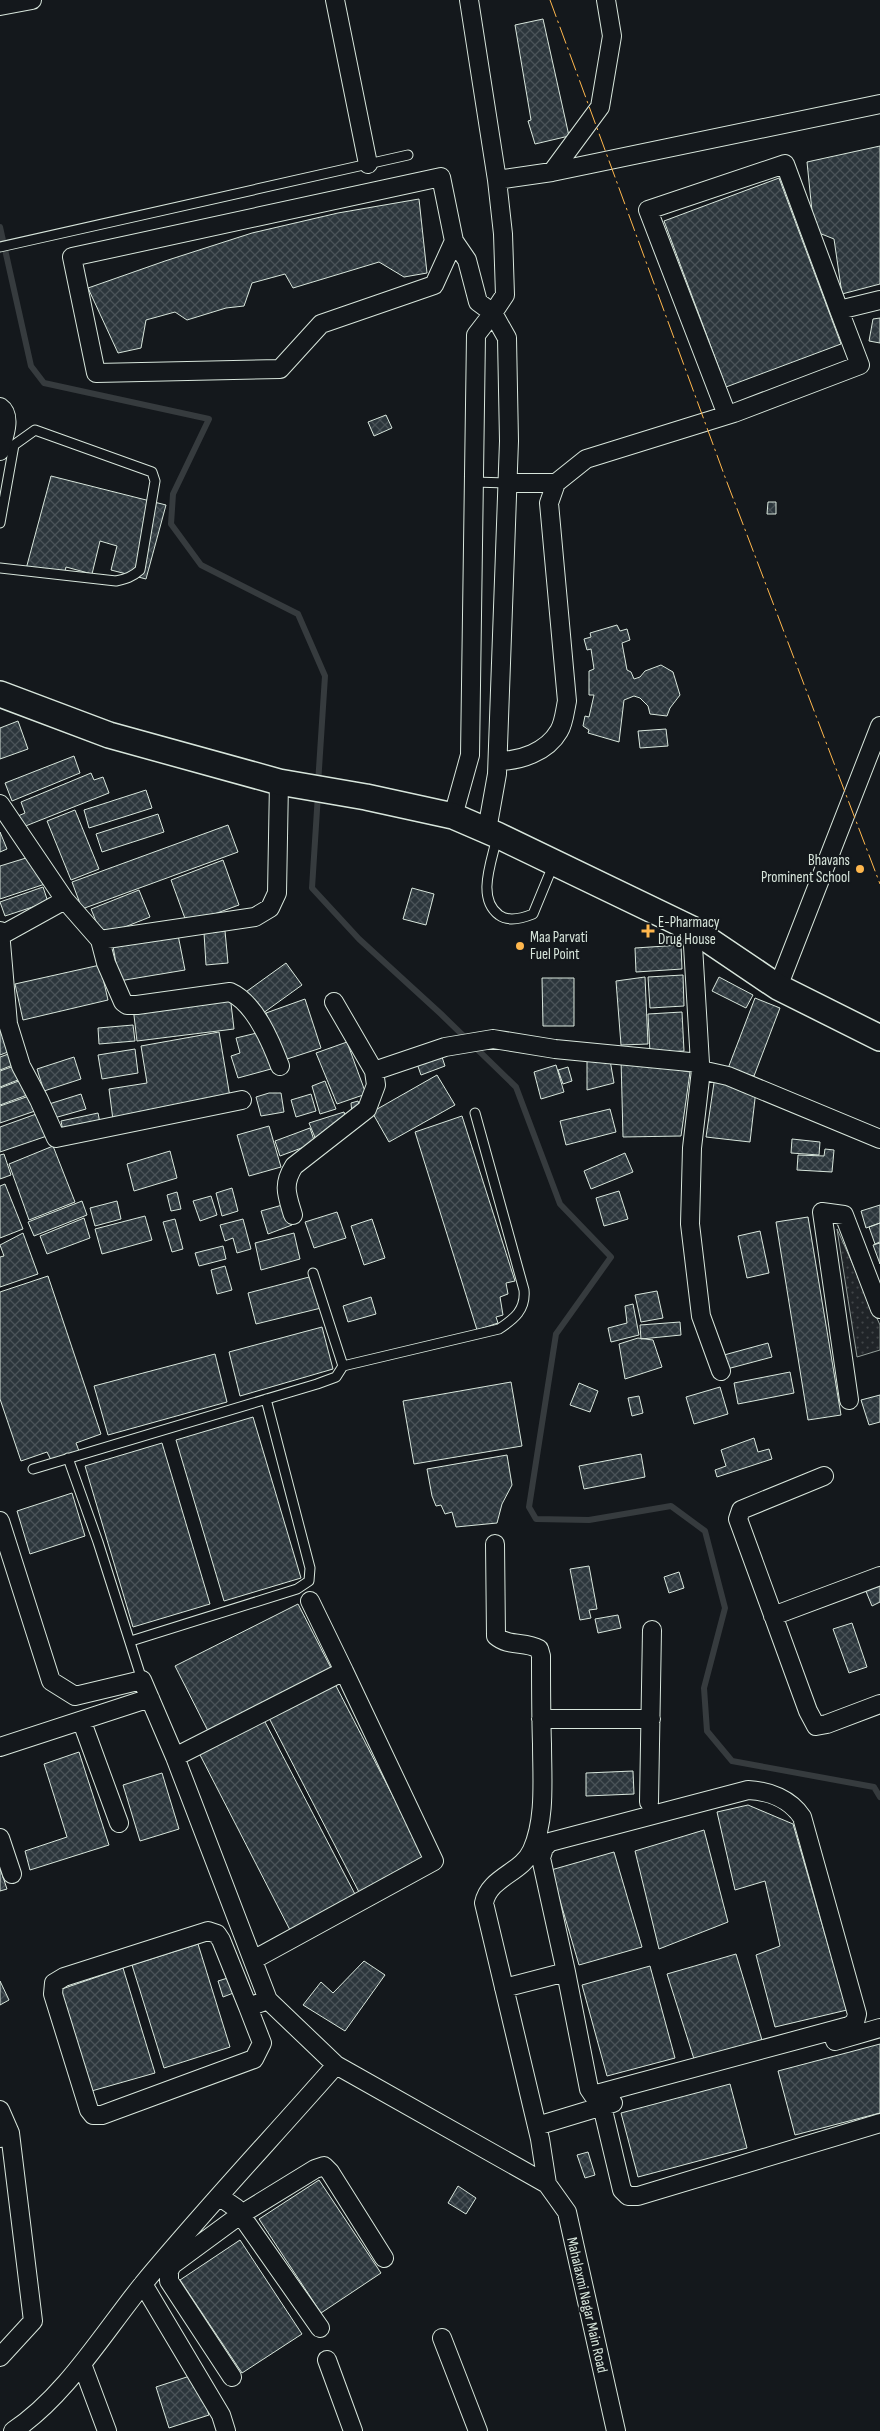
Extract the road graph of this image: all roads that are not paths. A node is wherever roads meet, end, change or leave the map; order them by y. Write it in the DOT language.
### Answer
graph roads {
  1 [pos="32,0"];
  2 [pos="335,0"];
  3 [pos="468,0"];
  4 [pos="606,0"];
  5 [pos="0,6"];
  6 [pos="880,104"];
  7 [pos="408,155"];
  8 [pos="368,164"];
  9 [pos="552,172"];
  10 [pos="497,180"];
  11 [pos="454,241"];
  12 [pos="0,247"];
  13 [pos="880,300"];
  14 [pos="839,310"];
  15 [pos="492,313"];
  16 [pos="0,407"];
  17 [pos="727,415"];
  18 [pos="0,451"];
  19 [pos="474,482"];
  20 [pos="507,483"];
  21 [pos="556,483"];
  22 [pos="0,523"];
  23 [pos="0,568"];
  24 [pos="0,694"];
  25 [pos="880,726"];
  26 [pos="498,760"];
  27 [pos="283,783"];
  28 [pos="0,804"];
  29 [pos="452,816"];
  30 [pos="492,832"];
  31 [pos="554,862"];
  32 [pos="65,900"];
  33 [pos="692,929"];
  34 [pos="1,934"];
  35 [pos="100,940"];
  36 [pos="778,987"];
  37 [pos="334,1002"];
  38 [pos="880,1038"];
  39 [pos="280,1066"];
  40 [pos="701,1066"];
  41 [pos="374,1071"];
  42 [pos="242,1100"];
  43 [pos="475,1113"];
  44 [pos="880,1138"];
  45 [pos="293,1215"];
  46 [pos="313,1273"];
  47 [pos="880,1309"];
  48 [pos="342,1366"];
  49 [pos="722,1371"];
  50 [pos="266,1399"];
  51 [pos="849,1400"];
  52 [pos="68,1458"];
  53 [pos="33,1469"];
  54 [pos="824,1476"];
  55 [pos="0,1521"];
  56 [pos="495,1544"];
  57 [pos="880,1576"];
  58 [pos="310,1601"];
  59 [pos="773,1616"];
  60 [pos="652,1630"];
  61 [pos="131,1641"];
  62 [pos="344,1671"];
  63 [pos="142,1680"];
  64 [pos="150,1698"];
  65 [pos="880,1704"];
  66 [pos="541,1719"];
  67 [pos="651,1719"];
  68 [pos="82,1722"];
  69 [pos="0,1747"];
  70 [pos="175,1757"];
  71 [pos="649,1802"];
  72 [pos="119,1823"];
  73 [pos="0,1838"];
  74 [pos="12,1874"];
  75 [pos="253,1960"];
  76 [pos="566,1972"];
  77 [pos="504,1988"];
  78 [pos="268,2000"];
  79 [pos="248,2007"];
  80 [pos="880,2028"];
  81 [pos="336,2065"];
  82 [pos="602,2106"];
  83 [pos="0,2110"];
  84 [pos="880,2123"];
  85 [pos="537,2126"];
  86 [pos="5,2136"];
  87 [pos="547,2184"];
  88 [pos="220,2197"];
  89 [pos="240,2215"];
  90 [pos="384,2258"];
  91 [pos="143,2284"];
  92 [pos="320,2328"];
  93 [pos="442,2338"];
  94 [pos="0,2357"];
  95 [pos="327,2360"];
  96 [pos="82,2364"];
  97 [pos="232,2377"];
  98 [pos="13,2431"];
  99 [pos="107,2431"];
  100 [pos="226,2431"];
  101 [pos="353,2431"];
  102 [pos="478,2431"];
  103 [pos="616,2431"];
  1 -- 5 [label="street"];
  2 -- 8 [label="street"];
  3 -- 10 [label="street"];
  4 -- 9 [label="street"];
  6 -- 9 [label="street"];
  7 -- 8 [label="lane"];
  8 -- 12 [label="lane"];
  9 -- 10 [label="street"];
  10 -- 15 [label="street"];
  11 -- 11 [label="street"];
  11 -- 15 [label="street"];
  13 -- 14 [label="street"];
  14 -- 17 [label="street"];
  14 -- 17 [label="street"];
  15 -- 19 [label="street"];
  15 -- 20 [label="street"];
  16 -- 18 [label="street"];
  17 -- 21 [label="street"];
  19 -- 20 [label="lane"];
  19 -- 29 [label="street"];
  20 -- 21 [label="street"];
  20 -- 26 [label="street"];
  21 -- 26 [label="street"];
  22 -- 23 [label="lane"];
  24 -- 27 [label="street"];
  25 -- 36 [label="street"];
  26 -- 30 [label="street"];
  27 -- 29 [label="street"];
  27 -- 35 [label="street"];
  28 -- 32 [label="street"];
  29 -- 30 [label="street"];
  30 -- 31 [label="street"];
  30 -- 31 [label="lane"];
  31 -- 33 [label="street"];
  32 -- 34 [label="street"];
  32 -- 35 [label="street"];
  33 -- 36 [label="street"];
  33 -- 40 [label="street"];
  34 -- 42 [label="street"];
  35 -- 39 [label="street"];
  36 -- 38 [label="street"];
  37 -- 41 [label="street"];
  40 -- 41 [label="street"];
  40 -- 44 [label="street"];
  40 -- 49 [label="street"];
  41 -- 45 [label="street"];
  43 -- 48 [label="lane"];
  46 -- 48 [label="lane"];
  47 -- 51 [label="street"];
  48 -- 50 [label="lane"];
  50 -- 52 [label="lane"];
  50 -- 61 [label="lane"];
  52 -- 53 [label="lane"];
  52 -- 61 [label="lane"];
  54 -- 59 [label="street"];
  55 -- 63 [label="street"];
  56 -- 66 [label="street"];
  57 -- 59 [label="street"];
  58 -- 62 [label="street"];
  59 -- 65 [label="street"];
  60 -- 67 [label="street"];
  61 -- 63 [label="lane"];
  62 -- 70 [label="street"];
  62 -- 75 [label="street"];
  63 -- 64 [label="street"];
  64 -- 68 [label="street"];
  64 -- 70 [label="street"];
  66 -- 67 [label="street"];
  66 -- 77 [label="street"];
  67 -- 71 [label="street"];
  68 -- 69 [label="street"];
  68 -- 72 [label="street"];
  70 -- 75 [label="street"];
  73 -- 74 [label="street"];
  75 -- 78 [label="street"];
  76 -- 76 [label="street"];
  76 -- 77 [label="street"];
  77 -- 85 [label="street"];
  78 -- 79 [label="street"];
  78 -- 81 [label="street"];
  79 -- 79 [label="street"];
  80 -- 82 [label="street"];
  81 -- 87 [label="street"];
  81 -- 88 [label="street"];
  82 -- 84 [label="street"];
  82 -- 85 [label="street"];
  83 -- 86 [label="street"];
  85 -- 87 [label="street"];
  86 -- 94 [label="street"];
  87 -- 103 [label="street, Mahalaxmi Nagar Main Road"];
  88 -- 89 [label="street"];
  88 -- 91 [label="street"];
  89 -- 90 [label="street"];
  89 -- 92 [label="street"];
  89 -- 97 [label="street"];
  91 -- 96 [label="street"];
  91 -- 100 [label="street"];
  93 -- 102 [label="street"];
  95 -- 101 [label="street"];
  96 -- 98 [label="street"];
  96 -- 99 [label="street"];
}
